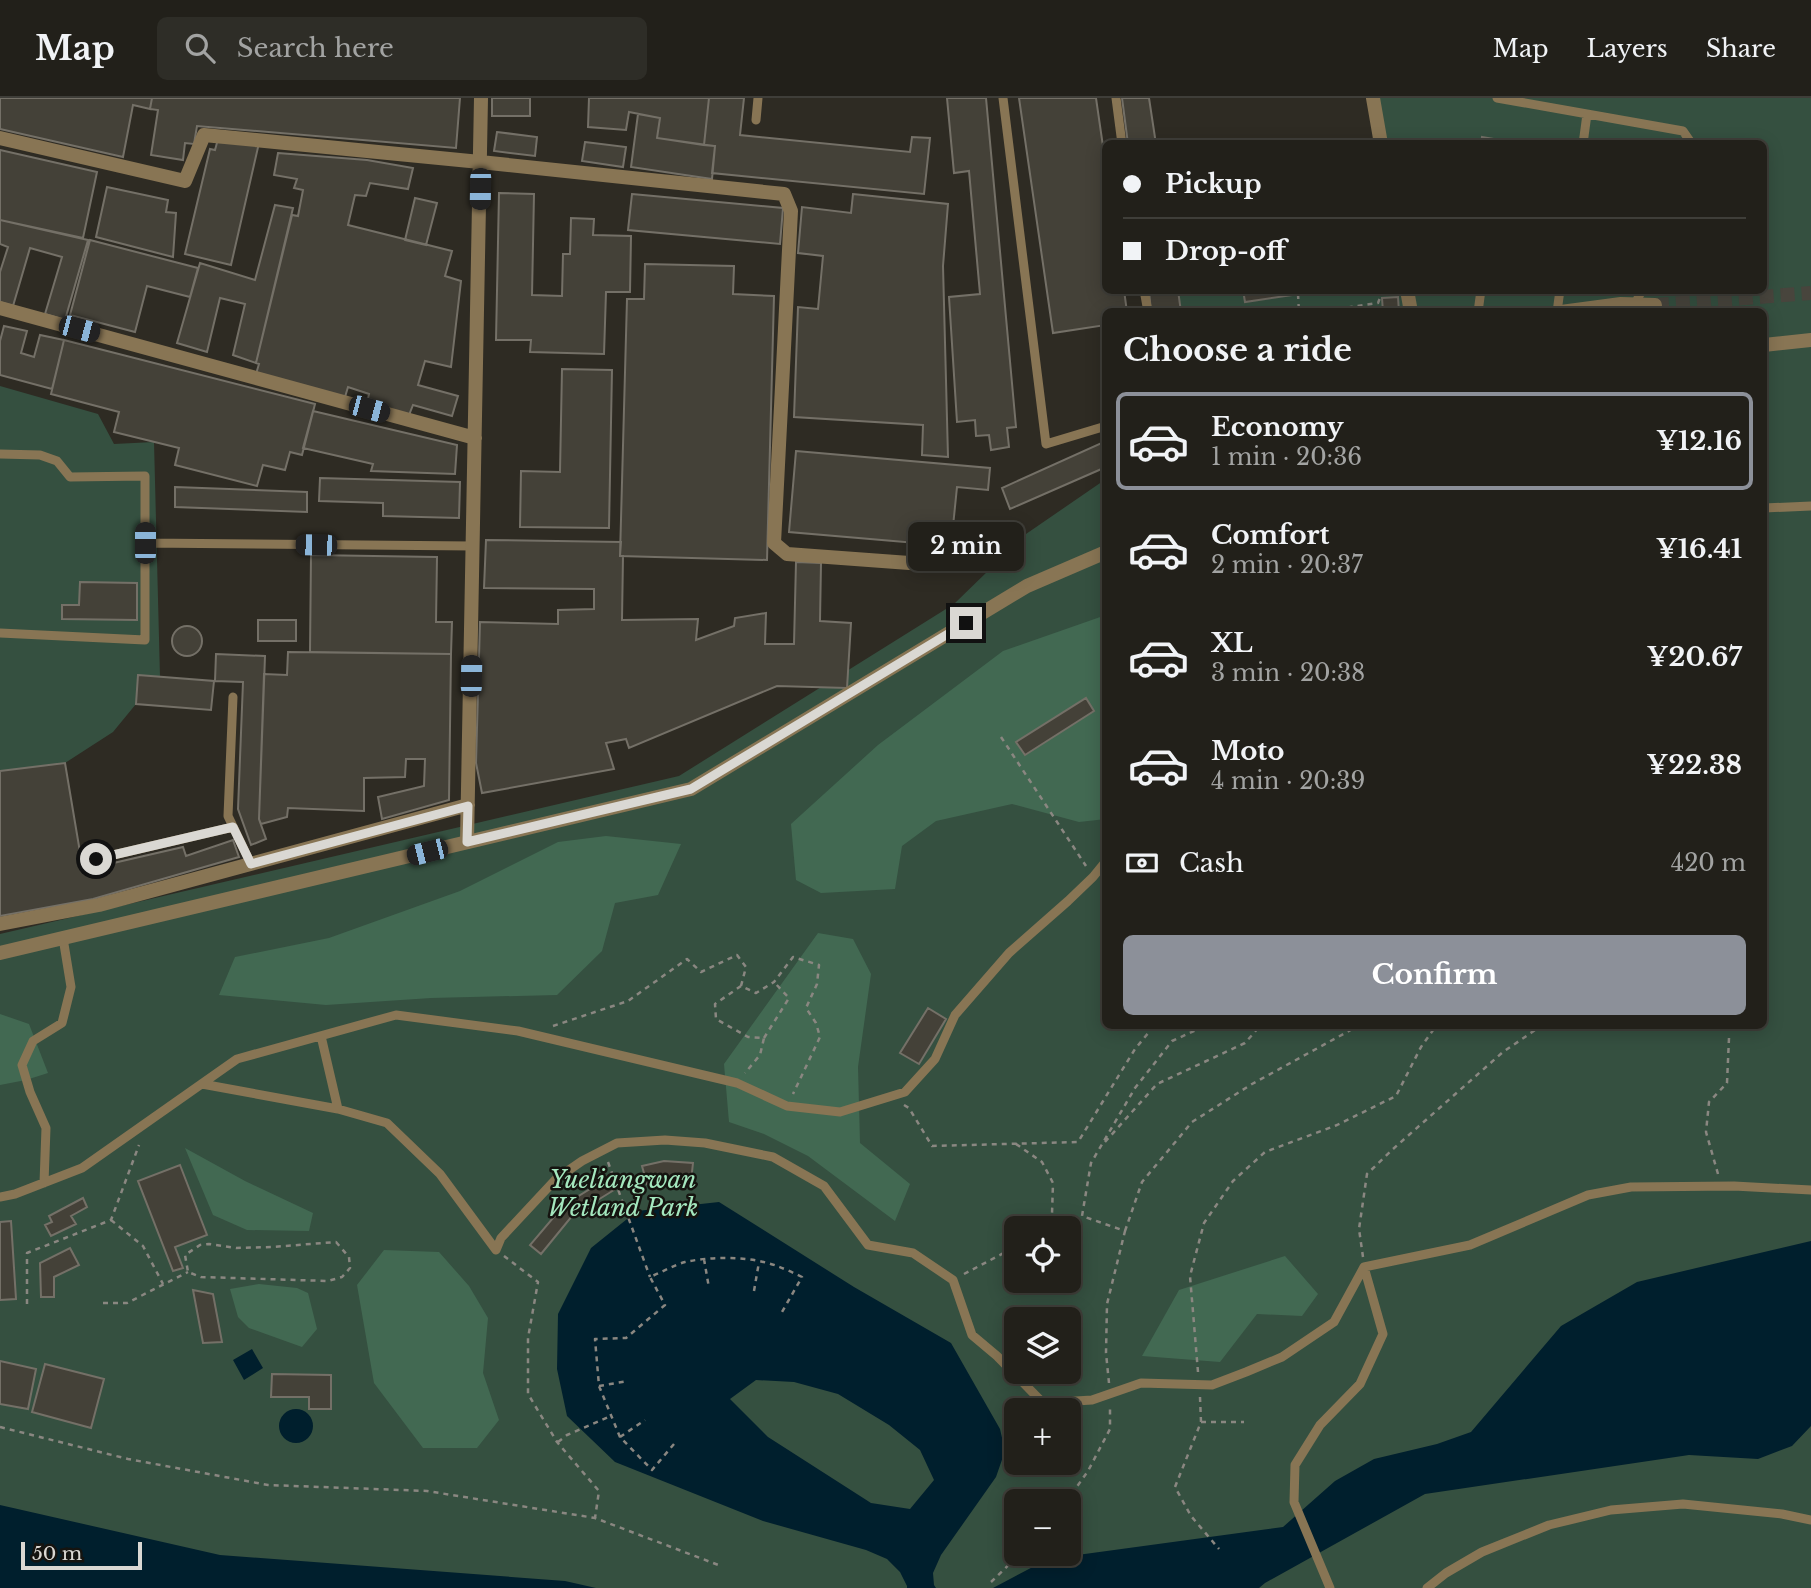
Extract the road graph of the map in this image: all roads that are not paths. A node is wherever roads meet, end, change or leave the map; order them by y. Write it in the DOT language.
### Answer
graph roads {
  1 [pos="481,98"];
  2 [pos="758,98"];
  3 [pos="1003,98"];
  4 [pos="1116,98"];
  5 [pos="1373,98"];
  6 [pos="1497,98"];
  7 [pos="1587,114"];
  8 [pos="756,120"];
  9 [pos="0,138"];
  10 [pos="1121,140"];
  11 [pos="1380,140"];
  12 [pos="1584,140"];
  13 [pos="1689,140"];
  14 [pos="480,162"];
  15 [pos="1640,294"];
  16 [pos="1635,304"];
  17 [pos="1655,304"];
  18 [pos="0,308"];
  19 [pos="1590,308"];
  20 [pos="1811,340"];
  21 [pos="1767,345"];
  22 [pos="1102,427"];
  23 [pos="475,438"];
  24 [pos="0,454"];
  25 [pos="1811,506"];
  26 [pos="1767,508"];
  27 [pos="977,538"];
  28 [pos="145,543"];
  29 [pos="473,546"];
  30 [pos="1102,554"];
  31 [pos="0,633"];
  32 [pos="233,697"];
  33 [pos="468,806"];
  34 [pos="233,827"];
  35 [pos="467,842"];
  36 [pos="96,859"];
  37 [pos="251,864"];
  38 [pos="1102,865"];
  39 [pos="0,923"];
  40 [pos="63,938"];
  41 [pos="0,953"];
  42 [pos="321,1036"];
  43 [pos="202,1084"];
  44 [pos="338,1109"];
  45 [pos="44,1183"];
  46 [pos="1811,1190"];
  47 [pos="0,1197"];
  48 [pos="1364,1267"];
  49 [pos="1811,1520"];
  50 [pos="1330,1588"];
  51 [pos="1427,1588"];
  1 -- 14 [label="street"];
  2 -- 8 [label="lane"];
  3 -- 22 [label="lane"];
  4 -- 10 [label="lane"];
  5 -- 11 [label="street"];
  6 -- 7 [label="lane"];
  7 -- 12 [label="lane"];
  7 -- 13 [label="lane"];
  9 -- 14 [label="street"];
  14 -- 23 [label="street"];
  14 -- 27 [label="street"];
  15 -- 16 [label="lane"];
  16 -- 17 [label="street"];
  16 -- 19 [label="street"];
  18 -- 23 [label="street"];
  20 -- 21 [label="street"];
  23 -- 29 [label="street"];
  24 -- 28 [label="lane"];
  25 -- 26 [label="lane"];
  28 -- 29 [label="lane"];
  28 -- 31 [label="lane"];
  29 -- 33 [label="street"];
  30 -- 35 [label="street"];
  32 -- 34 [label="lane"];
  33 -- 35 [label="street"];
  33 -- 37 [label="street"];
  34 -- 36 [label="lane"];
  34 -- 37 [label="lane"];
  35 -- 40 [label="street"];
  37 -- 39 [label="street"];
  38 -- 42 [label="lane"];
  40 -- 41 [label="street"];
  40 -- 45 [label="lane"];
  42 -- 43 [label="lane"];
  42 -- 44 [label="lane"];
  43 -- 44 [label="lane"];
  43 -- 45 [label="lane"];
  44 -- 48 [label="lane"];
  45 -- 47 [label="lane"];
  46 -- 48 [label="lane"];
  48 -- 50 [label="lane"];
  49 -- 51 [label="lane"];
}
